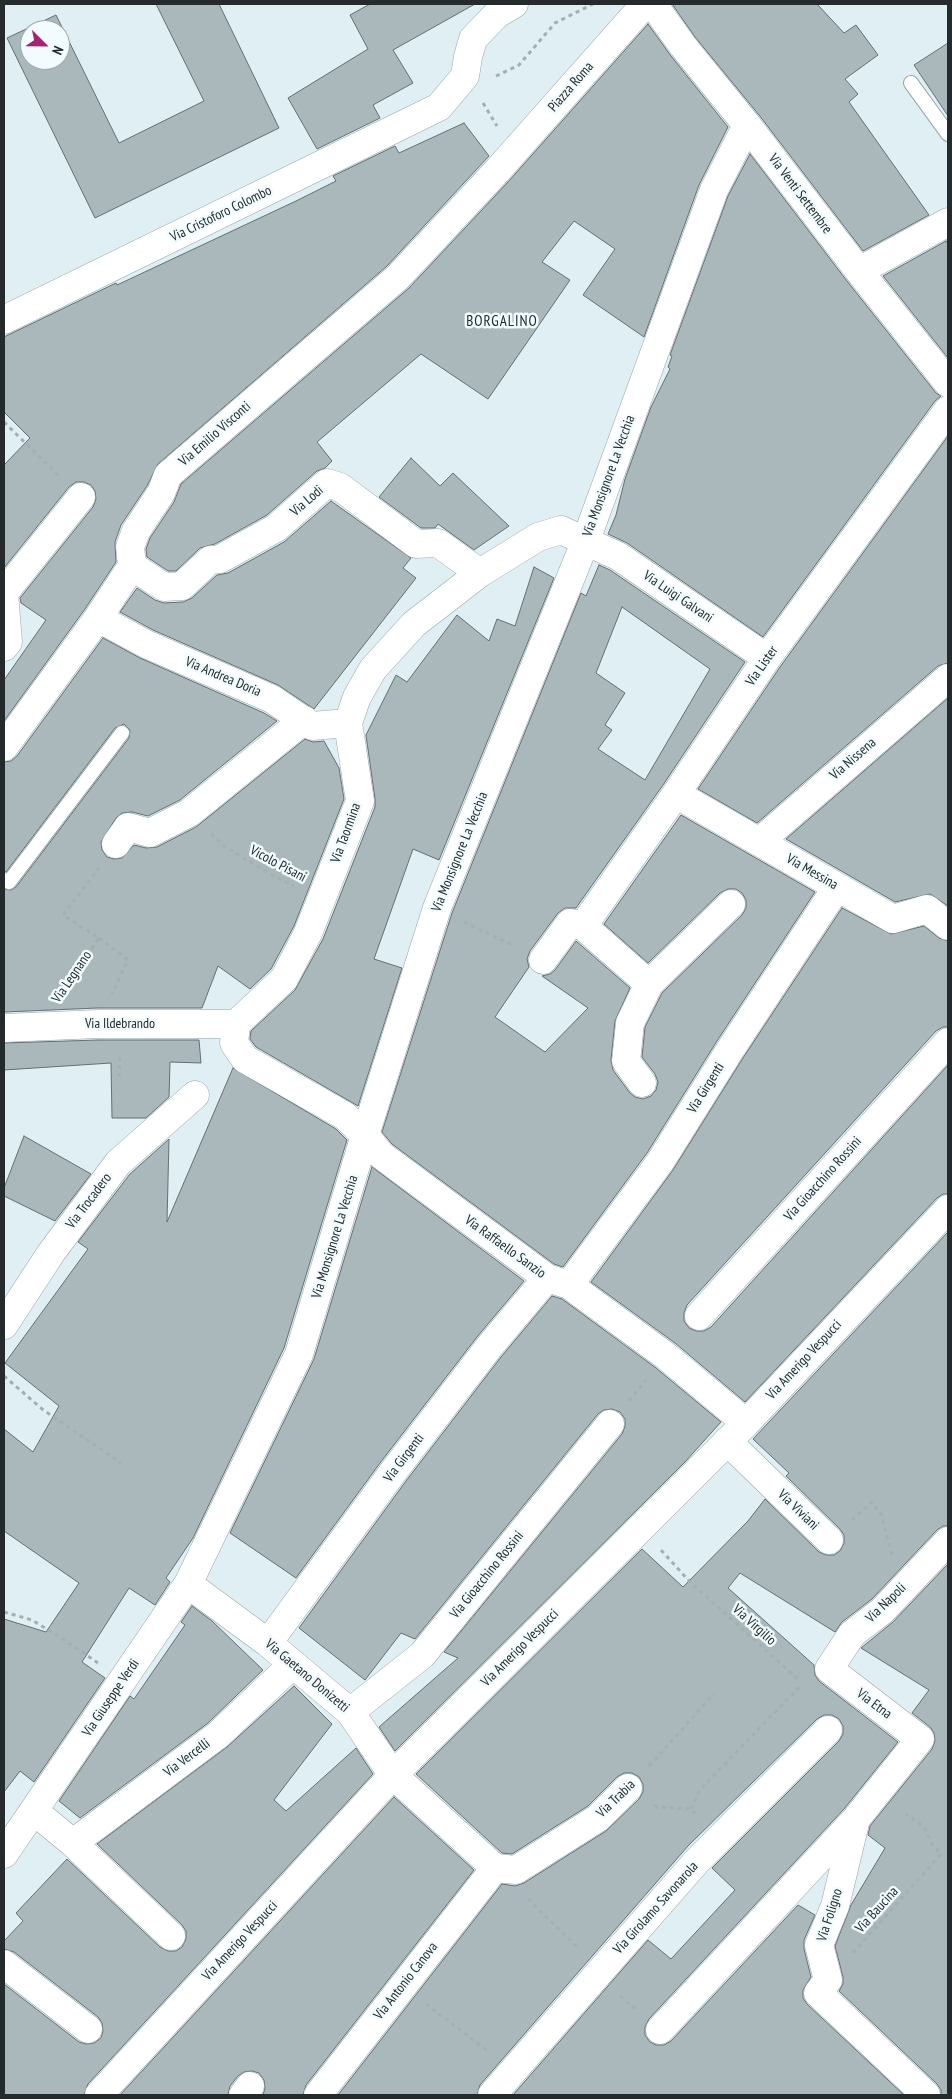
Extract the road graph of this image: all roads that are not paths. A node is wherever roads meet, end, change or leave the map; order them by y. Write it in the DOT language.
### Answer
graph roads {
  1 [pos="514,4"];
  2 [pos="645,4"];
  3 [pos="653,4"];
  4 [pos="911,83"];
  5 [pos="747,125"];
  6 [pos="948,134"];
  7 [pos="506,161"];
  8 [pos="948,222"];
  9 [pos="859,271"];
  10 [pos="4,320"];
  11 [pos="948,383"];
  12 [pos="948,410"];
  13 [pos="81,498"];
  14 [pos="586,540"];
  15 [pos="132,566"];
  16 [pos="480,573"];
  17 [pos="98,618"];
  18 [pos="4,647"];
  19 [pos="767,658"];
  20 [pos="948,678"];
  21 [pos="304,720"];
  22 [pos="348,723"];
  23 [pos="122,733"];
  24 [pos="4,747"];
  25 [pos="676,794"];
  26 [pos="759,842"];
  27 [pos="116,844"];
  28 [pos="4,880"];
  29 [pos="837,887"];
  30 [pos="732,904"];
  31 [pos="583,926"];
  32 [pos="948,926"];
  33 [pos="543,960"];
  34 [pos="649,984"];
  35 [pos="236,1024"];
  36 [pos="4,1028"];
  37 [pos="948,1042"];
  38 [pos="642,1083"];
  39 [pos="195,1095"];
  40 [pos="365,1135"];
  41 [pos="948,1209"];
  42 [pos="558,1282"];
  43 [pos="699,1316"];
  44 [pos="4,1325"];
  45 [pos="610,1424"];
  46 [pos="736,1432"];
  47 [pos="829,1540"];
  48 [pos="948,1541"];
  49 [pos="188,1584"];
  50 [pos="268,1644"];
  51 [pos="293,1664"];
  52 [pos="829,1669"];
  53 [pos="350,1712"];
  54 [pos="828,1730"];
  55 [pos="920,1739"];
  56 [pos="393,1775"];
  57 [pos="628,1788"];
  58 [pos="34,1811"];
  59 [pos="856,1819"];
  60 [pos="73,1843"];
  61 [pos="4,1854"];
  62 [pos="495,1868"];
  63 [pos="171,1936"];
  64 [pos="4,1964"];
  65 [pos="88,2029"];
  66 [pos="660,2030"];
  67 [pos="99,2095"];
  68 [pos="318,2095"];
  69 [pos="492,2095"];
  70 [pos="926,2095"];
  1 -- 10 [label="street, Via Cristoforo Colombo"];
  2 -- 7 [label="street, Piazza Roma"];
  3 -- 5 [label="street, Via Venti Settembre"];
  4 -- 6 [label="lane"];
  5 -- 9 [label="street, Via Venti Settembre"];
  5 -- 14 [label="street, Via Monsignore La Vecchia"];
  7 -- 15 [label="street, Via Emilio Visconti"];
  8 -- 9 [label="street"];
  9 -- 11 [label="street, Via Venti Settembre"];
  12 -- 19 [label="street, Via Lister"];
  13 -- 18 [label="street"];
  14 -- 16 [label="street, Via Taormina"];
  14 -- 19 [label="street, Via Luigi Galvani"];
  14 -- 40 [label="street, Via Monsignore La Vecchia"];
  15 -- 16 [label="street, Via Lodi"];
  15 -- 17 [label="street"];
  16 -- 22 [label="street, Via Taormina"];
  17 -- 21 [label="street, Via Andrea Doria"];
  17 -- 24 [label="street"];
  19 -- 25 [label="street, Via Lister"];
  20 -- 26 [label="street, Via Nissena"];
  21 -- 22 [label="street, Via Andrea Doria"];
  21 -- 27 [label="street"];
  22 -- 35 [label="street, Via Taormina"];
  23 -- 28 [label="lane"];
  25 -- 26 [label="street, Via Messina"];
  25 -- 31 [label="street, Via Lister"];
  26 -- 29 [label="street, Via Messina"];
  29 -- 32 [label="street, Via Messina"];
  29 -- 42 [label="street, Via Girgenti"];
  30 -- 34 [label="street"];
  31 -- 33 [label="street"];
  31 -- 34 [label="street"];
  34 -- 38 [label="street"];
  35 -- 36 [label="street, Via Ildebrando"];
  35 -- 40 [label="street"];
  37 -- 43 [label="street, Via Gioacchino Rossini"];
  39 -- 44 [label="street, Via Trocadero"];
  40 -- 42 [label="street, Via Raffaello Sanzio"];
  40 -- 49 [label="street, Via Monsignore La Vecchia"];
  41 -- 46 [label="street, Via Amerigo Vespucci"];
  42 -- 46 [label="street, Via Raffaello Sanzio"];
  42 -- 50 [label="street, Via Girgenti"];
  45 -- 53 [label="street, Via Gioacchino Rossini"];
  46 -- 47 [label="street, Via Viviani"];
  46 -- 56 [label="street, Via Amerigo Vespucci"];
  48 -- 52 [label="street, Via Napoli"];
  49 -- 50 [label="street, Via Gaetano Donizetti"];
  49 -- 58 [label="street, Via Giuseppe Verdi"];
  50 -- 51 [label="street, Via Gaetano Donizetti"];
  51 -- 53 [label="street, Via Gaetano Donizetti"];
  51 -- 60 [label="street, Via Vercelli"];
  52 -- 55 [label="street, Via Etna"];
  53 -- 56 [label="street, Via Gaetano Donizetti"];
  54 -- 69 [label="street, Via Girolamo Savonarola"];
  55 -- 59 [label="street, Via Foligno"];
  56 -- 62 [label="street, Via Gaetano Donizetti"];
  56 -- 67 [label="street, Via Amerigo Vespucci"];
  57 -- 62 [label="street, Via Trabia"];
  58 -- 60 [label="street"];
  58 -- 61 [label="street, Via Giuseppe Verdi"];
  59 -- 66 [label="street"];
  59 -- 70 [label="street, Via Foligno"];
  60 -- 63 [label="street"];
  62 -- 68 [label="street, Via Antonio Canova"];
  64 -- 65 [label="street"];
}
